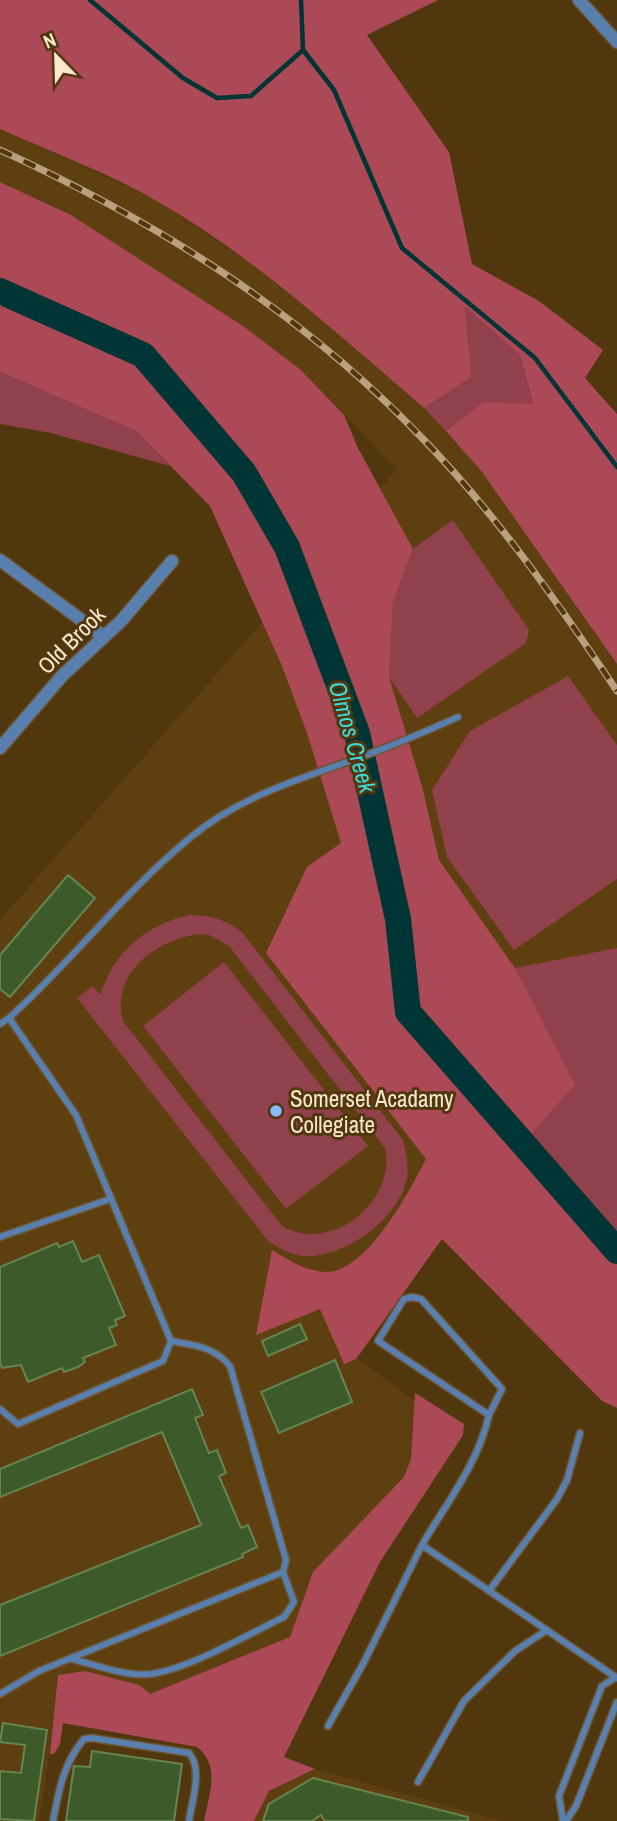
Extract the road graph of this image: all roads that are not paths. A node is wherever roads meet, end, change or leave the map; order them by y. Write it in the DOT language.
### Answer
graph roads {
  1 [pos="579,0"];
  2 [pos="617,42"];
  3 [pos="0,560"];
  4 [pos="172,561"];
  5 [pos="103,636"];
  6 [pos="458,717"];
  7 [pos="0,748"];
  8 [pos="9,1018"];
  9 [pos="0,1024"];
  10 [pos="110,1199"];
  11 [pos="0,1237"];
  12 [pos="171,1341"];
  13 [pos="0,1409"];
  14 [pos="489,1415"];
  15 [pos="580,1433"];
  16 [pos="422,1545"];
  17 [pos="283,1572"];
  18 [pos="489,1591"];
  19 [pos="547,1630"];
  20 [pos="71,1658"];
  21 [pos="617,1679"];
  22 [pos="0,1694"];
  23 [pos="617,1702"];
  24 [pos="328,1726"];
  25 [pos="418,1782"];
  26 [pos="53,1821"];
  27 [pos="189,1821"];
  28 [pos="565,1821"];
  1 -- 2 [label="street"];
  3 -- 5 [label="street"];
  4 -- 5 [label="street, Old Brook"];
  5 -- 7 [label="street, Old Brook"];
  6 -- 8 [label="lane"];
  8 -- 9 [label="lane"];
  8 -- 10 [label="lane"];
  10 -- 11 [label="lane"];
  10 -- 12 [label="lane"];
  12 -- 13 [label="lane"];
  12 -- 17 [label="lane"];
  14 -- 14 [label="lane"];
  14 -- 16 [label="lane"];
  15 -- 18 [label="lane"];
  16 -- 18 [label="lane"];
  16 -- 24 [label="lane"];
  17 -- 20 [label="lane"];
  17 -- 20 [label="lane"];
  18 -- 19 [label="lane"];
  19 -- 21 [label="lane"];
  19 -- 25 [label="lane"];
  20 -- 22 [label="lane"];
  21 -- 28 [label="lane"];
  23 -- 28 [label="lane"];
  26 -- 27 [label="lane"];
}
